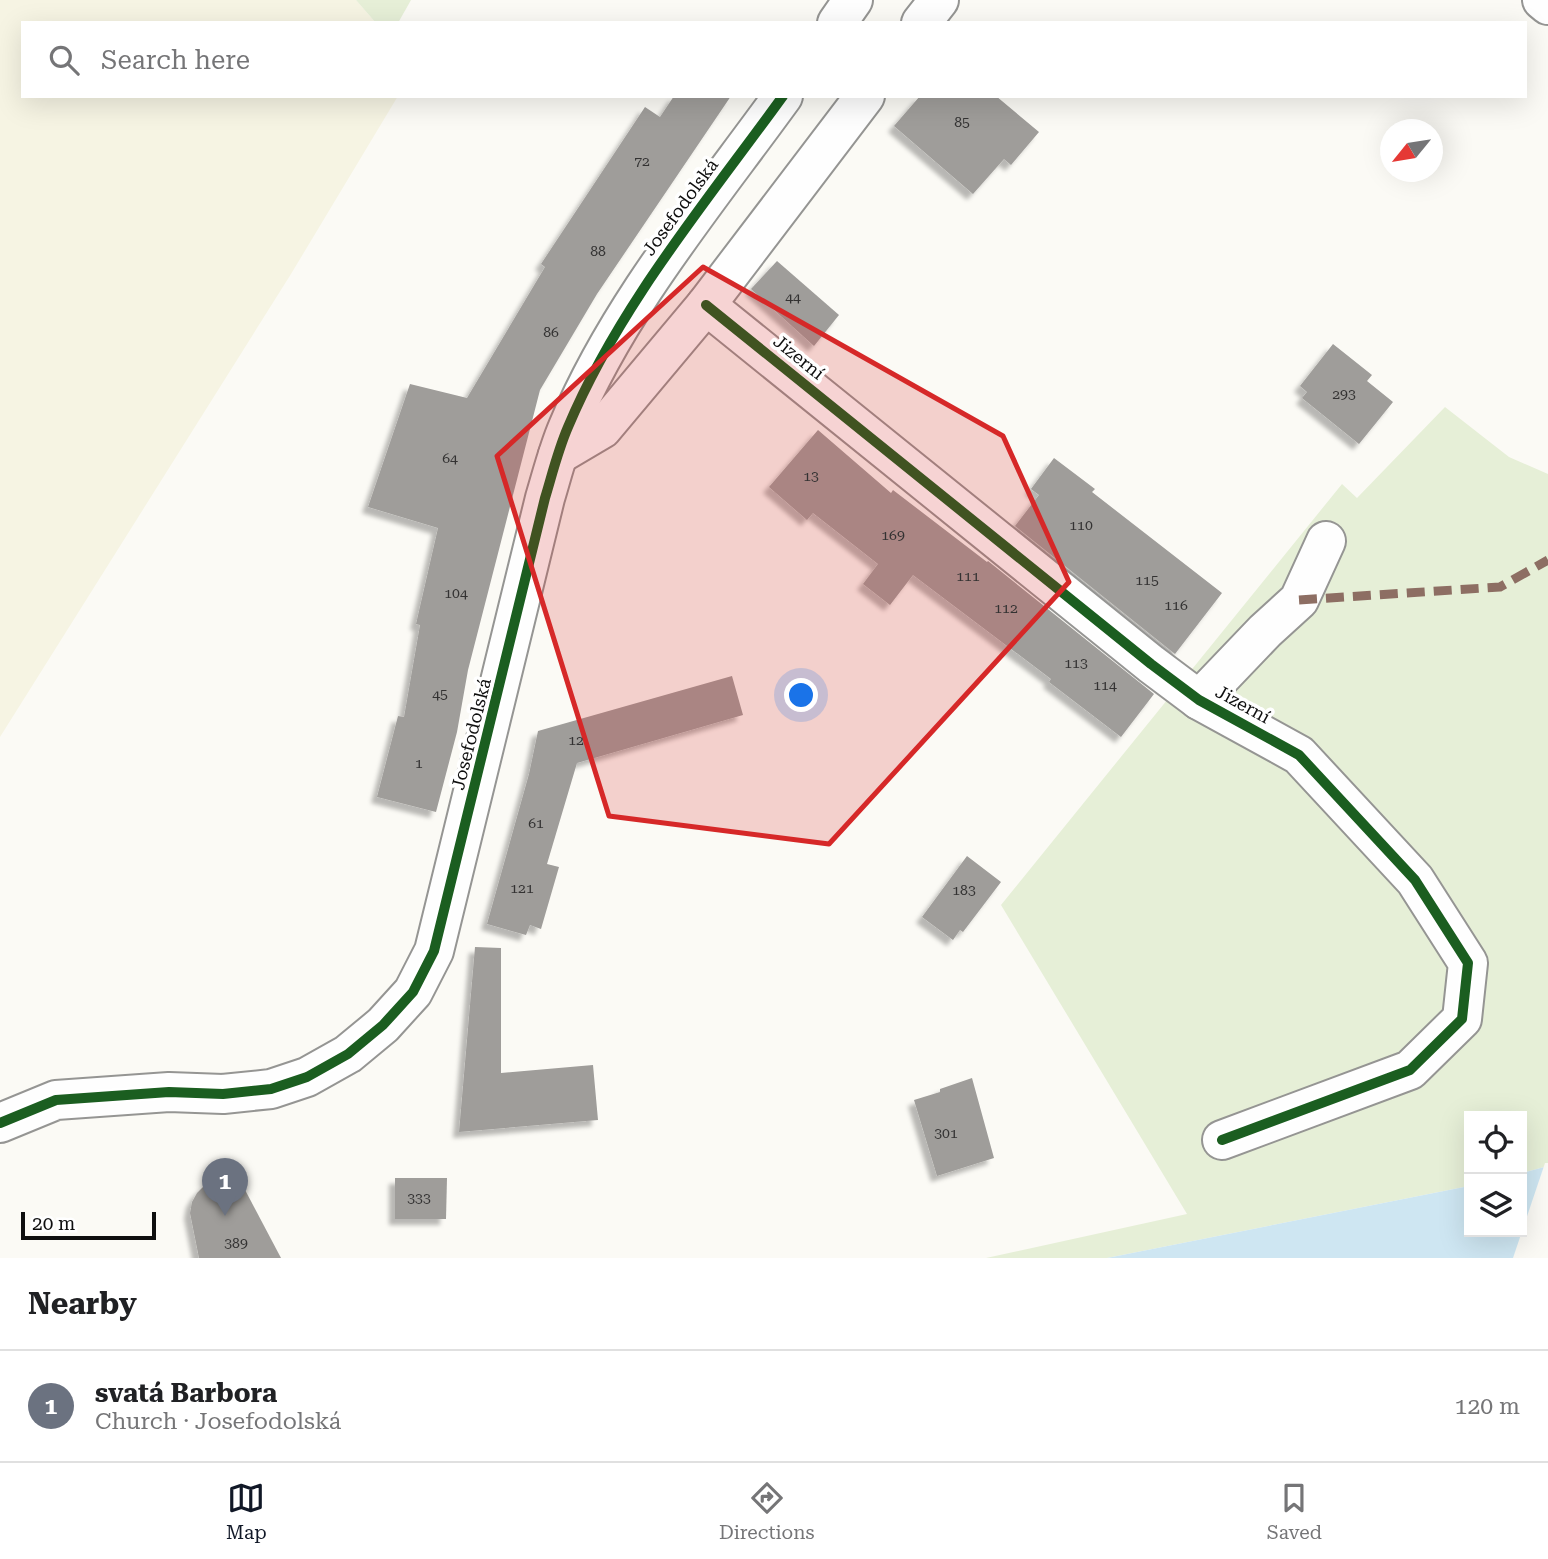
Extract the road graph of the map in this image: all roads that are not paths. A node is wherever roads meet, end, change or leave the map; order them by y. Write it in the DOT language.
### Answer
graph roads {
  1 [pos="853,0"];
  2 [pos="939,0"];
  3 [pos="1542,0"];
  4 [pos="1548,5"];
  5 [pos="838,21"];
  6 [pos="923,21"];
  7 [pos="782,98"];
  8 [pos="863,98"];
  9 [pos="706,305"];
  10 [pos="558,455"];
  11 [pos="1326,541"];
  12 [pos="1199,700"];
  13 [pos="0,1123"];
  14 [pos="1222,1140"];
  1 -- 5 [label="street"];
  2 -- 6 [label="street"];
  3 -- 4 [label="street"];
  7 -- 10 [label="street, Josefodolská"];
  8 -- 9 [label="street"];
  9 -- 10 [label="street"];
  9 -- 12 [label="street, Jizerní"];
  10 -- 13 [label="street, Josefodolská"];
  11 -- 12 [label="street, Jizerní"];
  12 -- 14 [label="street, Jizerní"];
}
